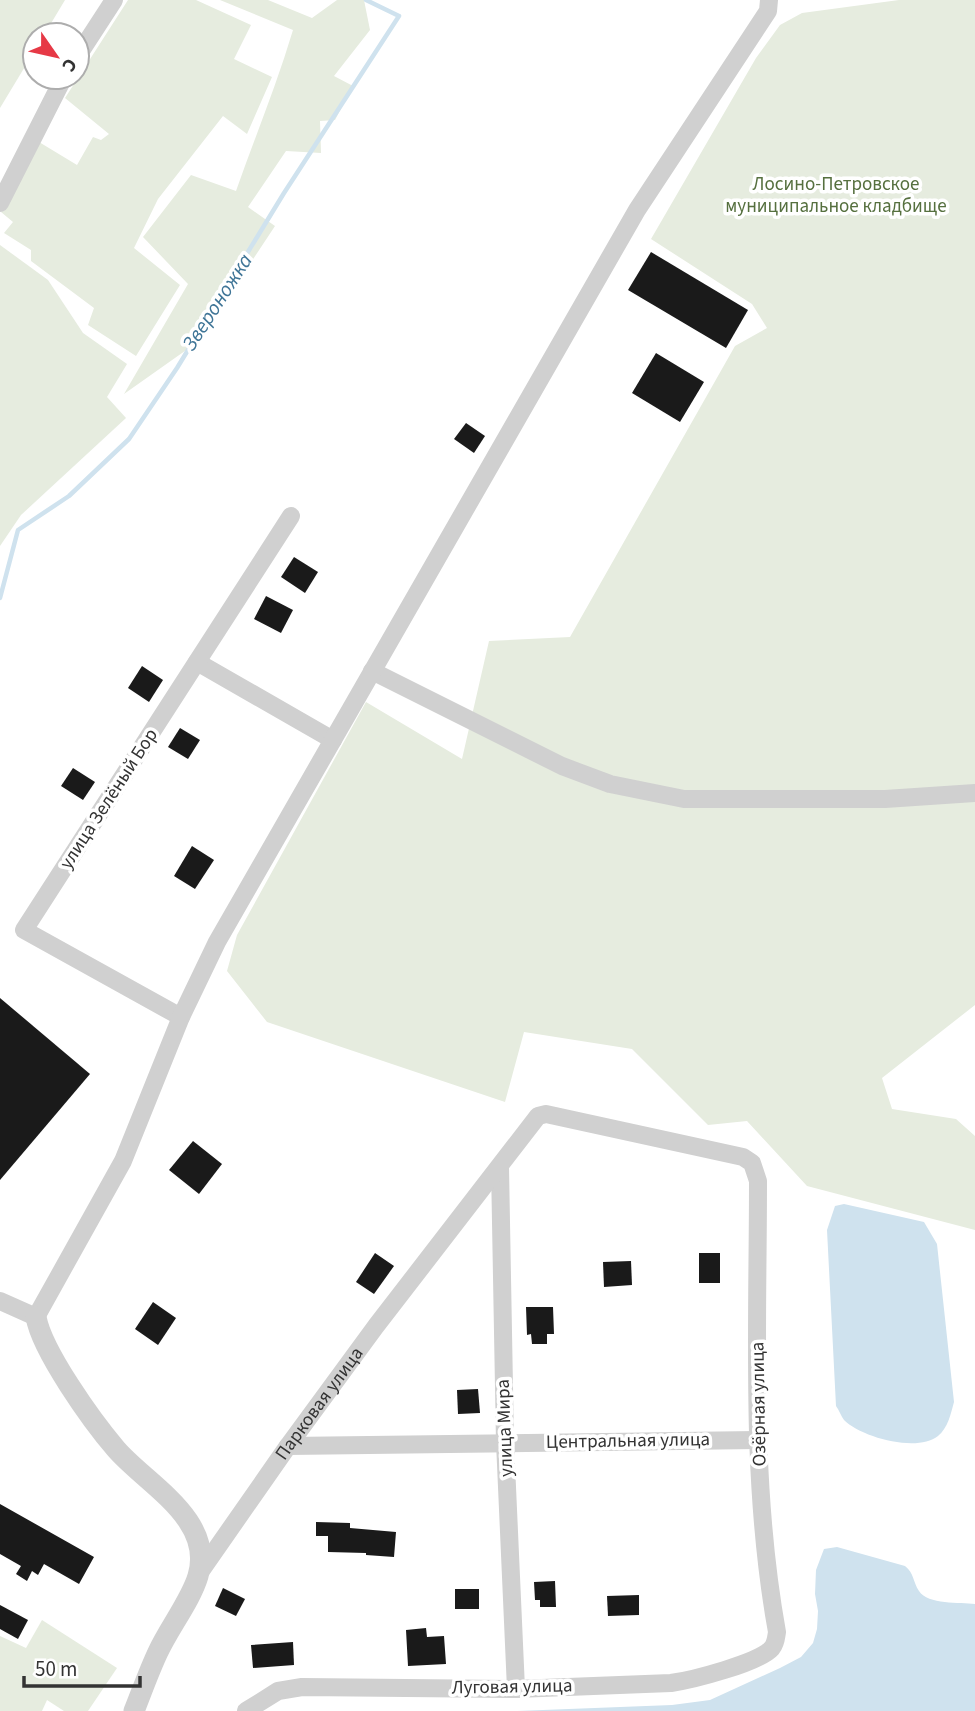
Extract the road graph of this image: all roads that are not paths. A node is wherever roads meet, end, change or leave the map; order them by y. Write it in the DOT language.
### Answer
graph roads {
  1 [pos="114,0"];
  2 [pos="769,0"];
  3 [pos="91,35"];
  4 [pos="58,91"];
  5 [pos="0,203"];
  6 [pos="291,516"];
  7 [pos="197,662"];
  8 [pos="372,671"];
  9 [pos="333,740"];
  10 [pos="975,793"];
  11 [pos="181,1017"];
  12 [pos="752,1163"];
  13 [pos="500,1167"];
  14 [pos="0,1301"];
  15 [pos="36,1317"];
  16 [pos="757,1440"];
  17 [pos="505,1442"];
  18 [pos="288,1446"];
  19 [pos="198,1575"];
  20 [pos="775,1644"];
  21 [pos="516,1689"];
  22 [pos="134,1711"];
  23 [pos="246,1711"];
  1 -- 3 [label="street"];
  2 -- 8 [label="street"];
  4 -- 5 [label="street"];
  6 -- 7 [label="street, улица Зелёный Бор"];
  7 -- 9 [label="street"];
  7 -- 11 [label="street, улица Зелёный Бор"];
  8 -- 9 [label="street"];
  8 -- 10 [label="street"];
  9 -- 11 [label="street"];
  11 -- 15 [label="street"];
  12 -- 13 [label="street, Парковая улица"];
  12 -- 16 [label="street, Озёрная улица"];
  13 -- 17 [label="street, улица Мира"];
  13 -- 18 [label="street, Парковая улица"];
  14 -- 15 [label="street"];
  15 -- 19 [label="street"];
  16 -- 17 [label="street, Центральная улица"];
  16 -- 20 [label="street, Озёрная улица"];
  17 -- 18 [label="street, Центральная улица"];
  17 -- 21 [label="street, улица Мира"];
  18 -- 19 [label="street, Парковая улица"];
  19 -- 22 [label="street, Парковая улица"];
  20 -- 21 [label="street, Луговая улица"];
  21 -- 23 [label="street, Луговая улица"];
}
